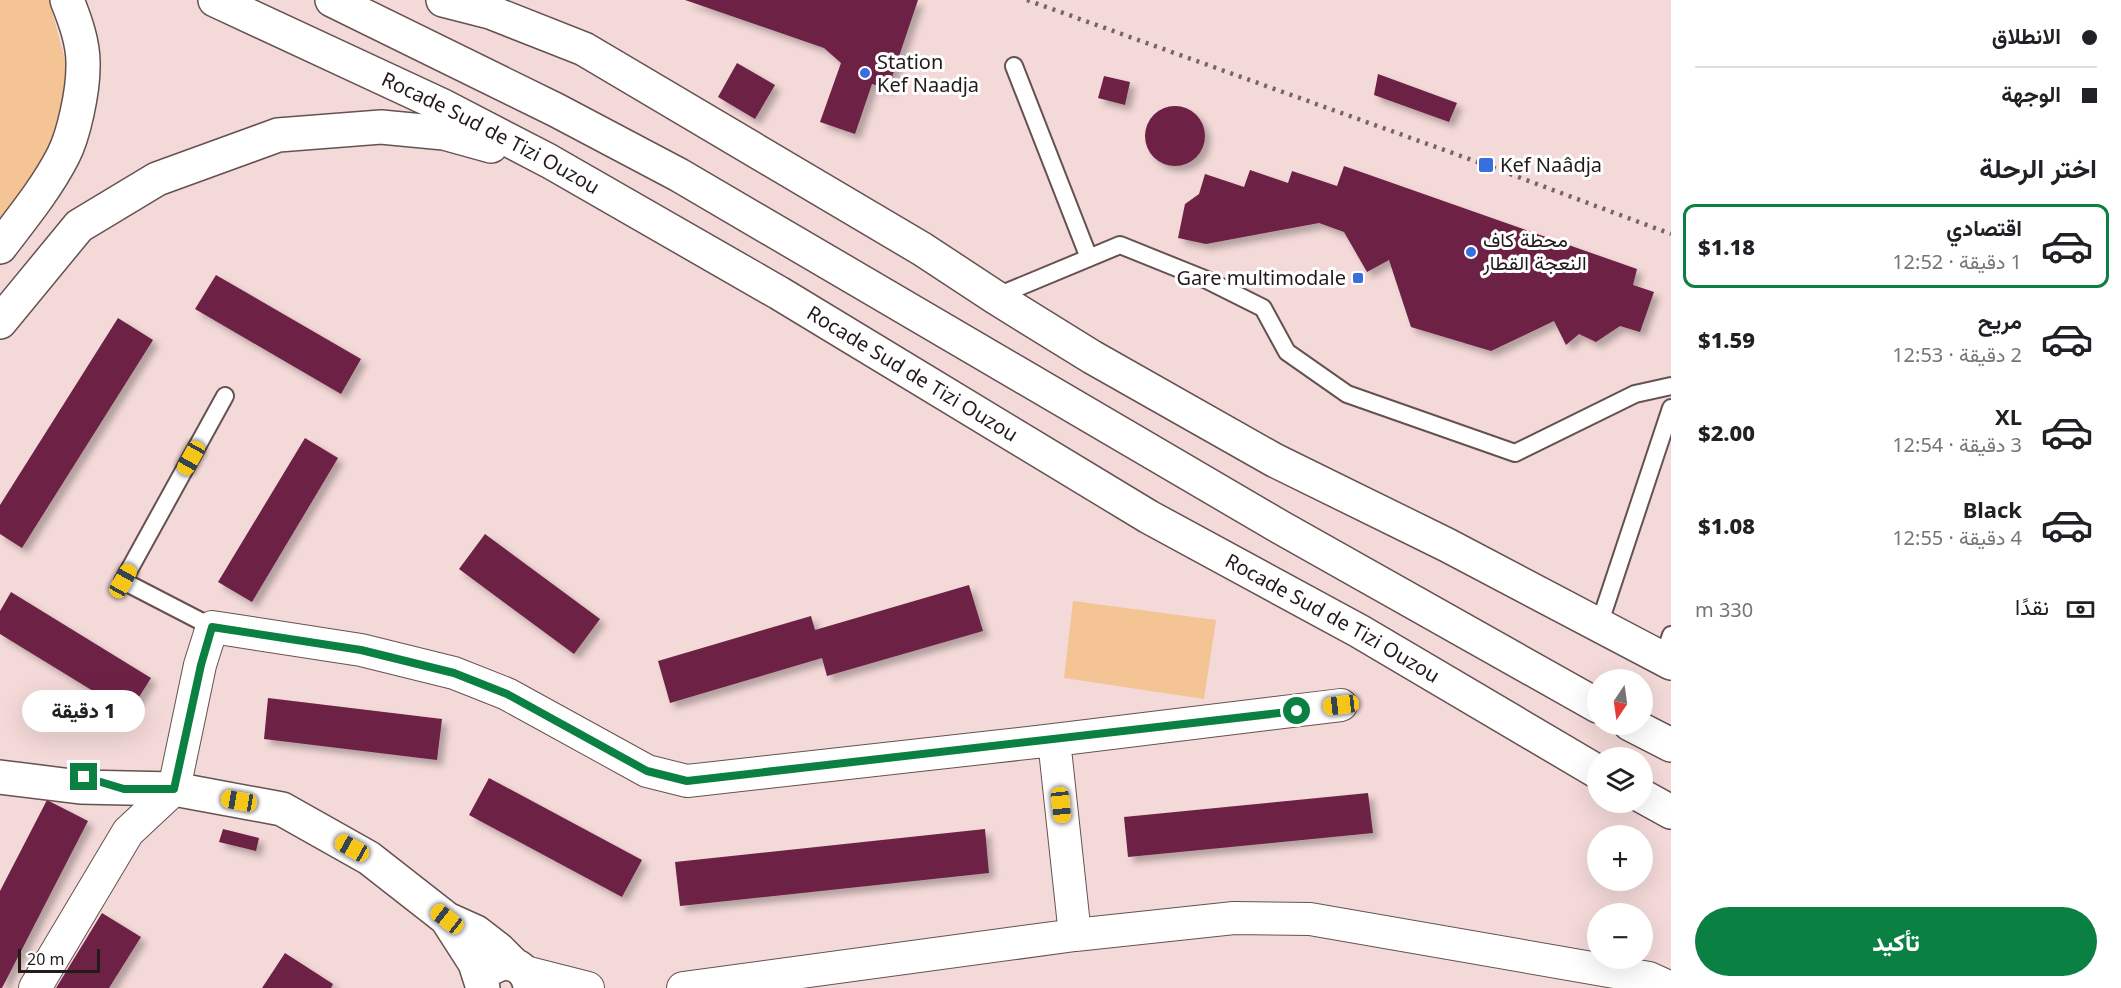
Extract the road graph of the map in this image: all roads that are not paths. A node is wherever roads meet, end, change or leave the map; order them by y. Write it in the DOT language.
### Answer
graph roads {
  1 [pos="67,0"];
  2 [pos="215,0"];
  3 [pos="332,0"];
  4 [pos="443,0"];
  5 [pos="1014,66"];
  6 [pos="549,161"];
  7 [pos="0,247"];
  8 [pos="1089,258"];
  9 [pos="995,297"];
  10 [pos="0,322"];
  11 [pos="1671,386"];
  12 [pos="225,396"];
  13 [pos="1671,408"];
  14 [pos="1599,625"];
  15 [pos="212,627"];
  16 [pos="1668,652"];
  17 [pos="1587,700"];
  18 [pos="1341,705"];
  19 [pos="1651,735"];
  20 [pos="1054,740"];
  21 [pos="1671,745"];
  22 [pos="0,758"];
  23 [pos="1587,766"];
  24 [pos="0,777"];
  25 [pos="124,789"];
  26 [pos="174,789"];
  27 [pos="1653,802"];
  28 [pos="1671,812"];
  29 [pos="447,919"];
  30 [pos="1075,935"];
  31 [pos="523,975"];
  32 [pos="35,988"];
  33 [pos="483,988"];
  34 [pos="588,988"];
  35 [pos="683,988"];
  36 [pos="1671,988"];
  1 -- 7 [label="main road"];
  2 -- 6 [label="main road, Rocade Sud de Tizi Ouzou"];
  3 -- 17 [label="main road"];
  4 -- 9 [label="main road"];
  5 -- 8 [label="lane"];
  6 -- 10 [label="main road"];
  6 -- 23 [label="main road, Rocade Sud de Tizi Ouzou"];
  8 -- 9 [label="lane"];
  8 -- 11 [label="lane"];
  9 -- 14 [label="main road"];
  12 -- 15 [label="lane"];
  13 -- 14 [label="lane"];
  14 -- 16 [label="main road"];
  15 -- 20 [label="street"];
  15 -- 26 [label="street"];
  18 -- 20 [label="street"];
  19 -- 21 [label="main road"];
  20 -- 30 [label="street"];
  22 -- 25 [label="main road"];
  24 -- 25 [label="main road"];
  25 -- 26 [label="main road"];
  26 -- 29 [label="main road"];
  26 -- 32 [label="street"];
  27 -- 28 [label="main road"];
  29 -- 31 [label="main road"];
  29 -- 33 [label="main road"];
  30 -- 35 [label="street"];
  30 -- 36 [label="street"];
  31 -- 33 [label="main road"];
  31 -- 34 [label="street"];
}
